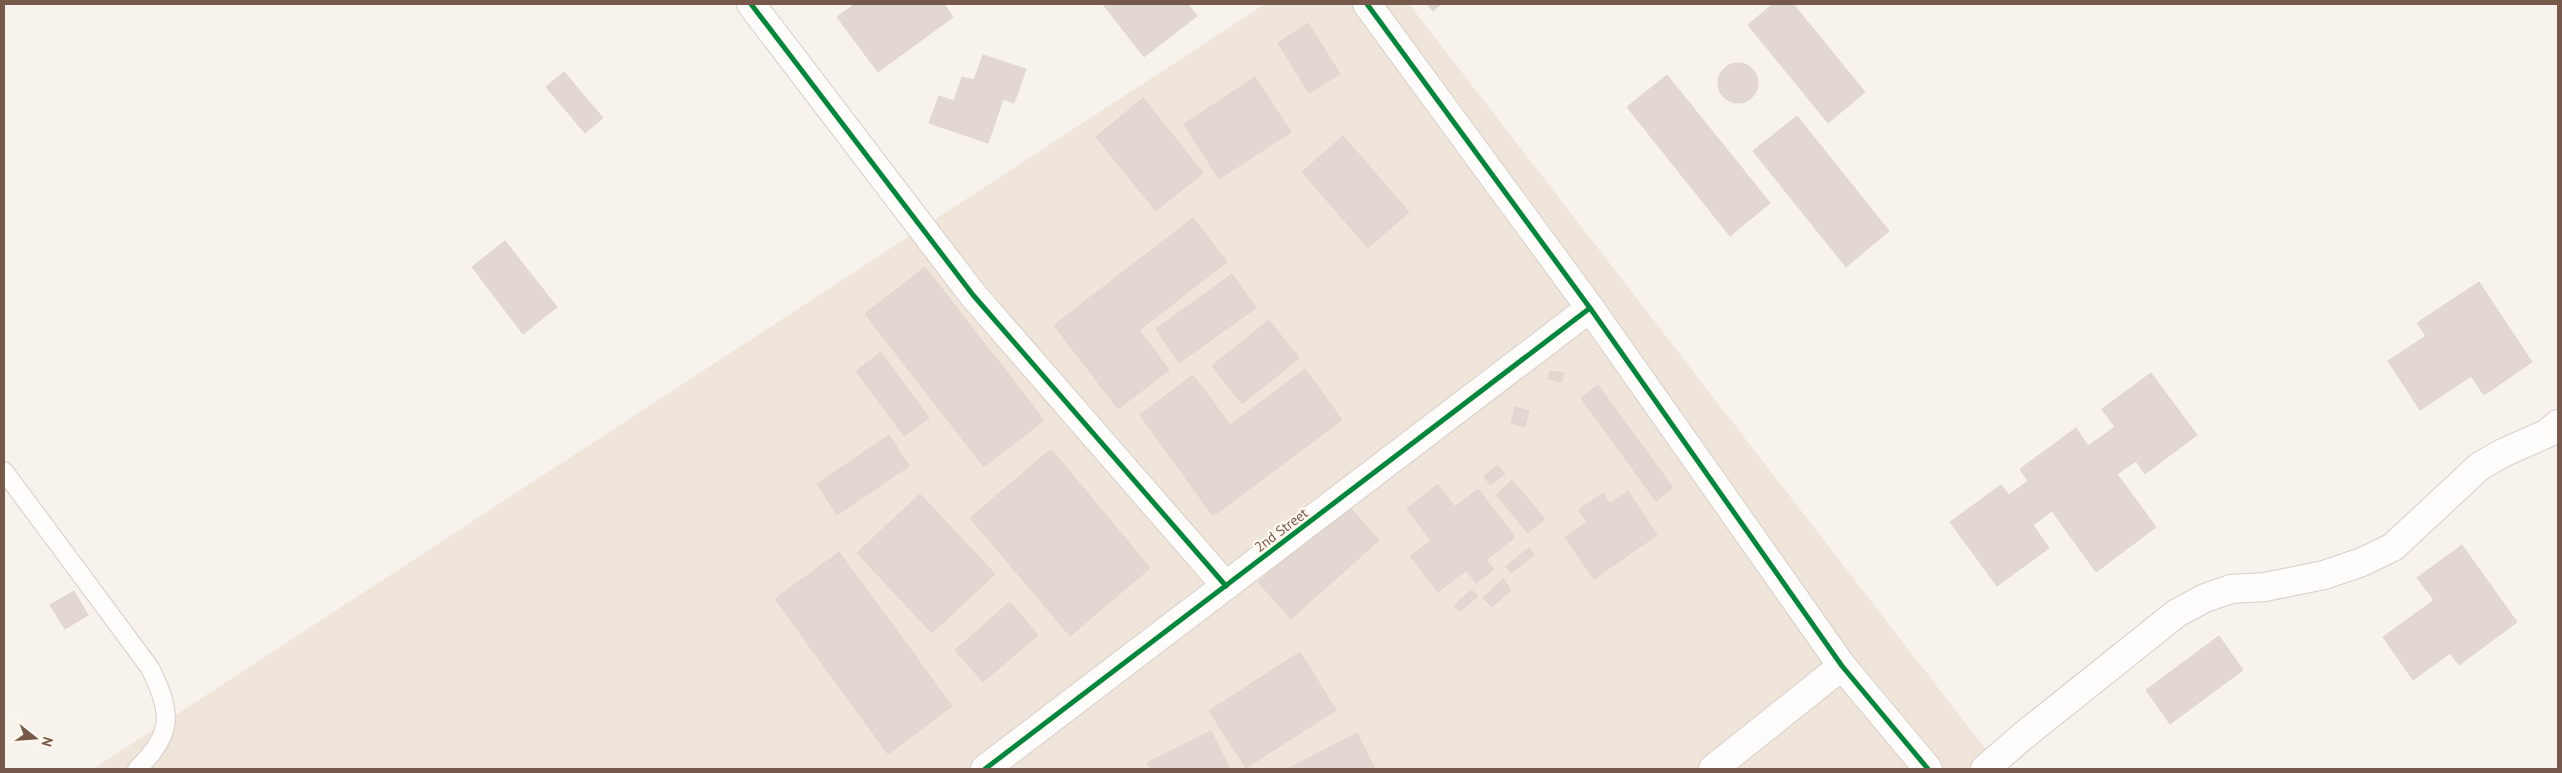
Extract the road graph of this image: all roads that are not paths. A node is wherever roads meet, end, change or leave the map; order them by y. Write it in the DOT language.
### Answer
graph roads {
  1 [pos="751,4"];
  2 [pos="1367,4"];
  3 [pos="1590,308"];
  4 [pos="2558,424"];
  5 [pos="4,470"];
  6 [pos="1226,586"];
  7 [pos="1842,666"];
  8 [pos="137,769"];
  9 [pos="985,769"];
  10 [pos="1713,769"];
  11 [pos="1928,769"];
  12 [pos="1985,769"];
  1 -- 6 [label="street"];
  2 -- 3 [label="street"];
  3 -- 6 [label="street, 2nd Street"];
  3 -- 7 [label="street"];
  4 -- 12 [label="street"];
  5 -- 8 [label="lane"];
  6 -- 9 [label="street, 2nd Street"];
  7 -- 10 [label="street"];
  7 -- 11 [label="street"];
}
